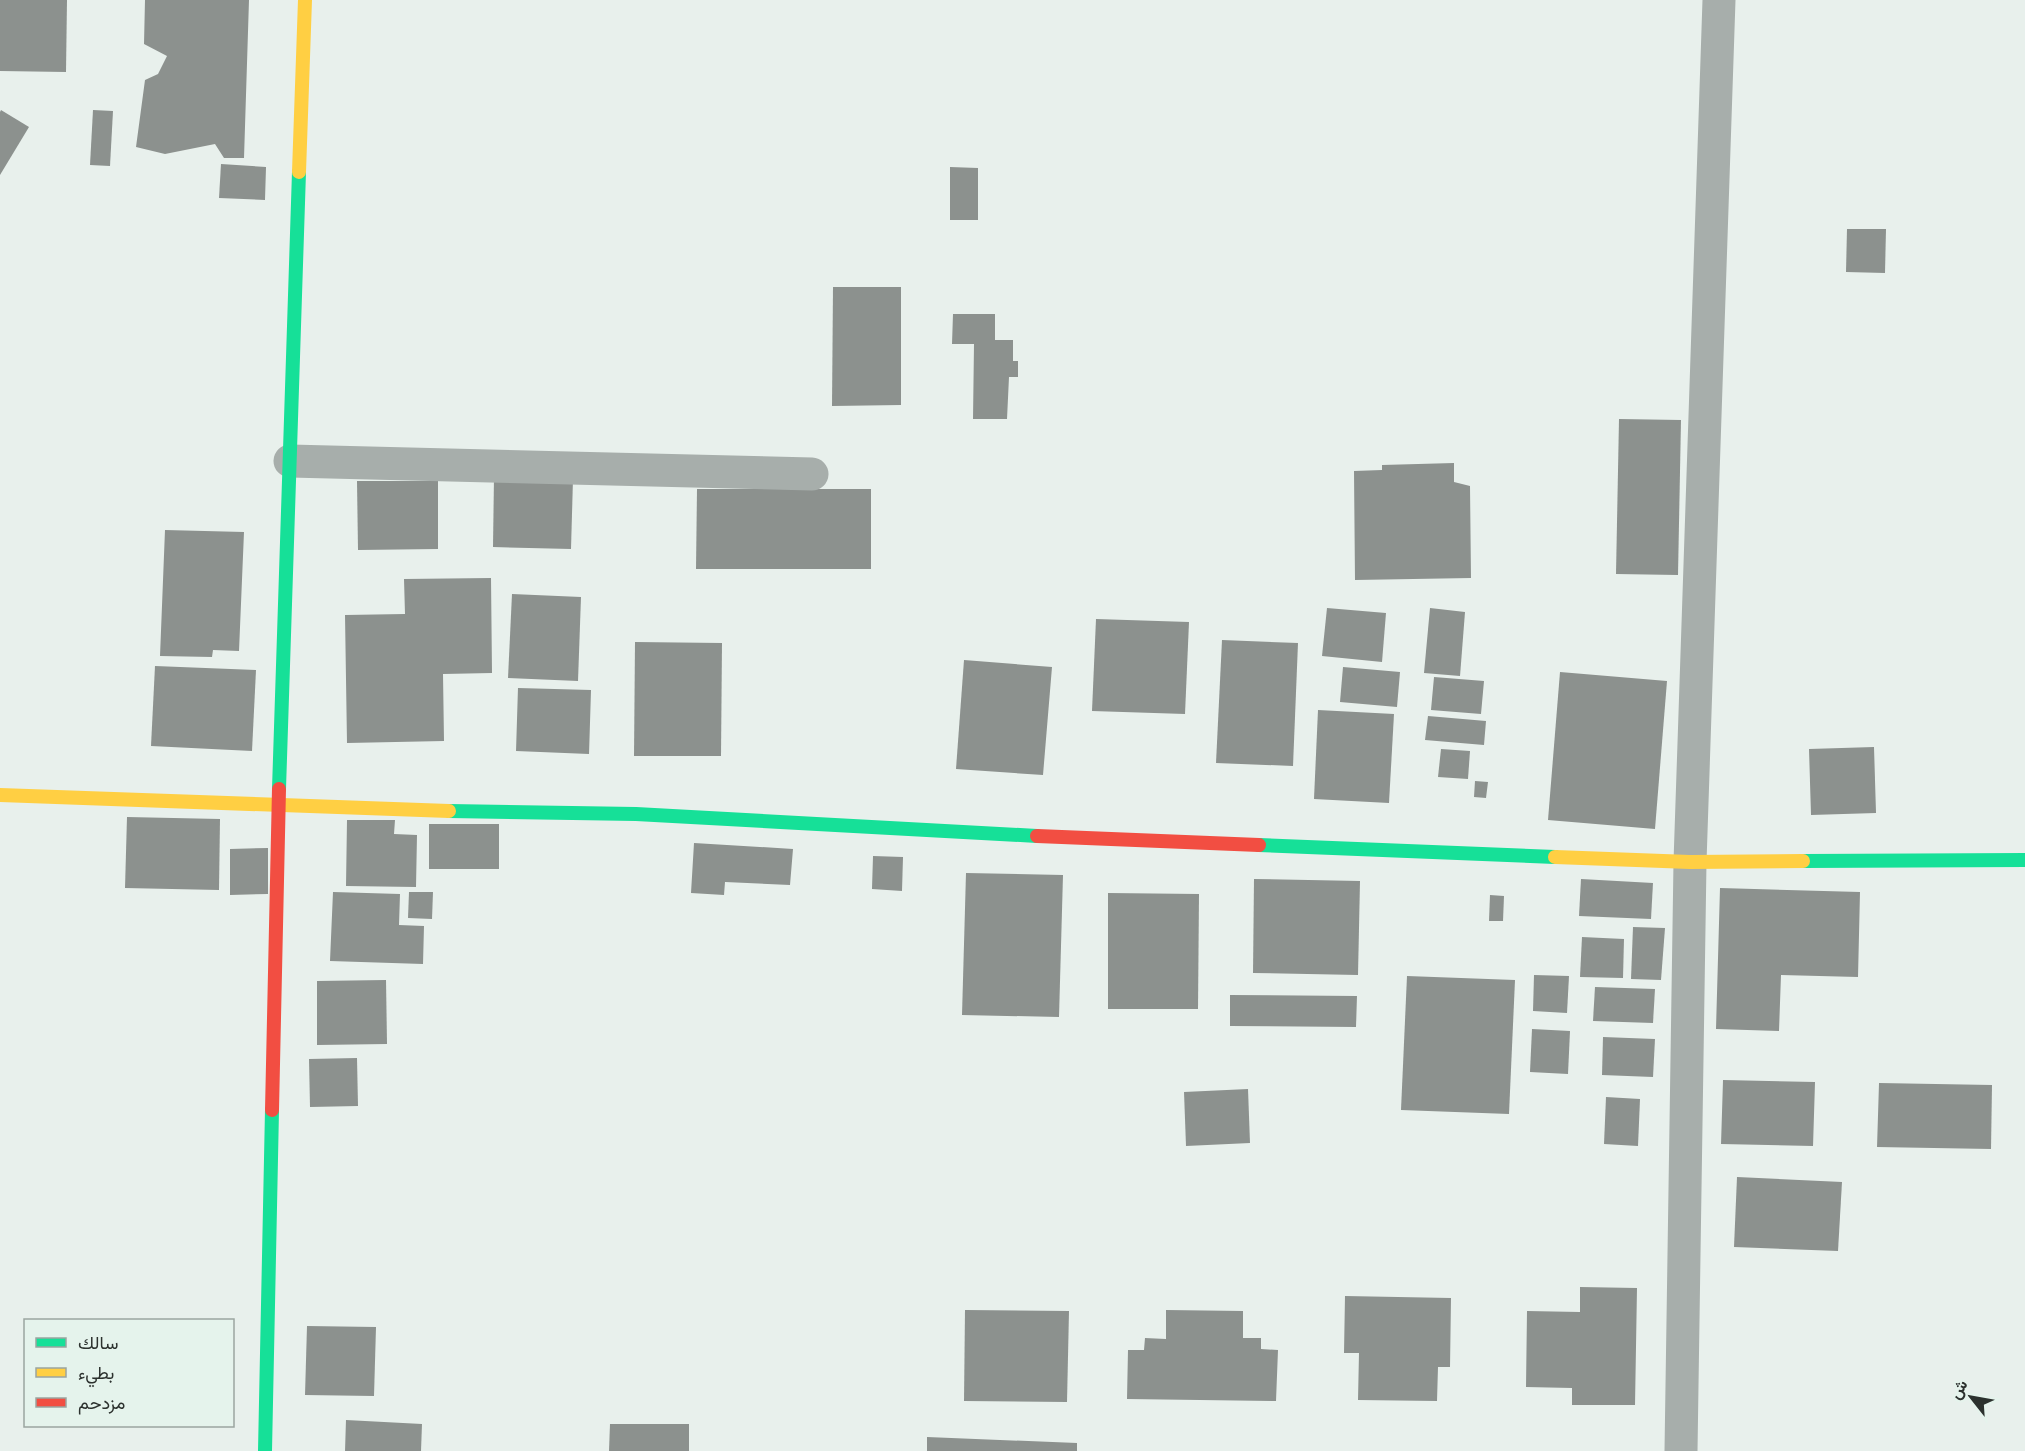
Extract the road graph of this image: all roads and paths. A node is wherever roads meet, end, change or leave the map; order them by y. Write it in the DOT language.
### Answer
graph roads {
  1 [pos="305,0"];
  2 [pos="1719,0"];
  3 [pos="290,461"];
  4 [pos="812,474"];
  5 [pos="0,795"];
  6 [pos="278,804"];
  7 [pos="2025,860"];
  8 [pos="1690,862"];
  9 [pos="265,1451"];
  10 [pos="1681,1451"];
  1 -- 3 [label="street"];
  2 -- 8 [label="street"];
  3 -- 4 [label="street"];
  3 -- 6 [label="street"];
  5 -- 6 [label="street"];
  6 -- 8 [label="street"];
  6 -- 9 [label="street"];
  7 -- 8 [label="street"];
  8 -- 10 [label="street"];
}
